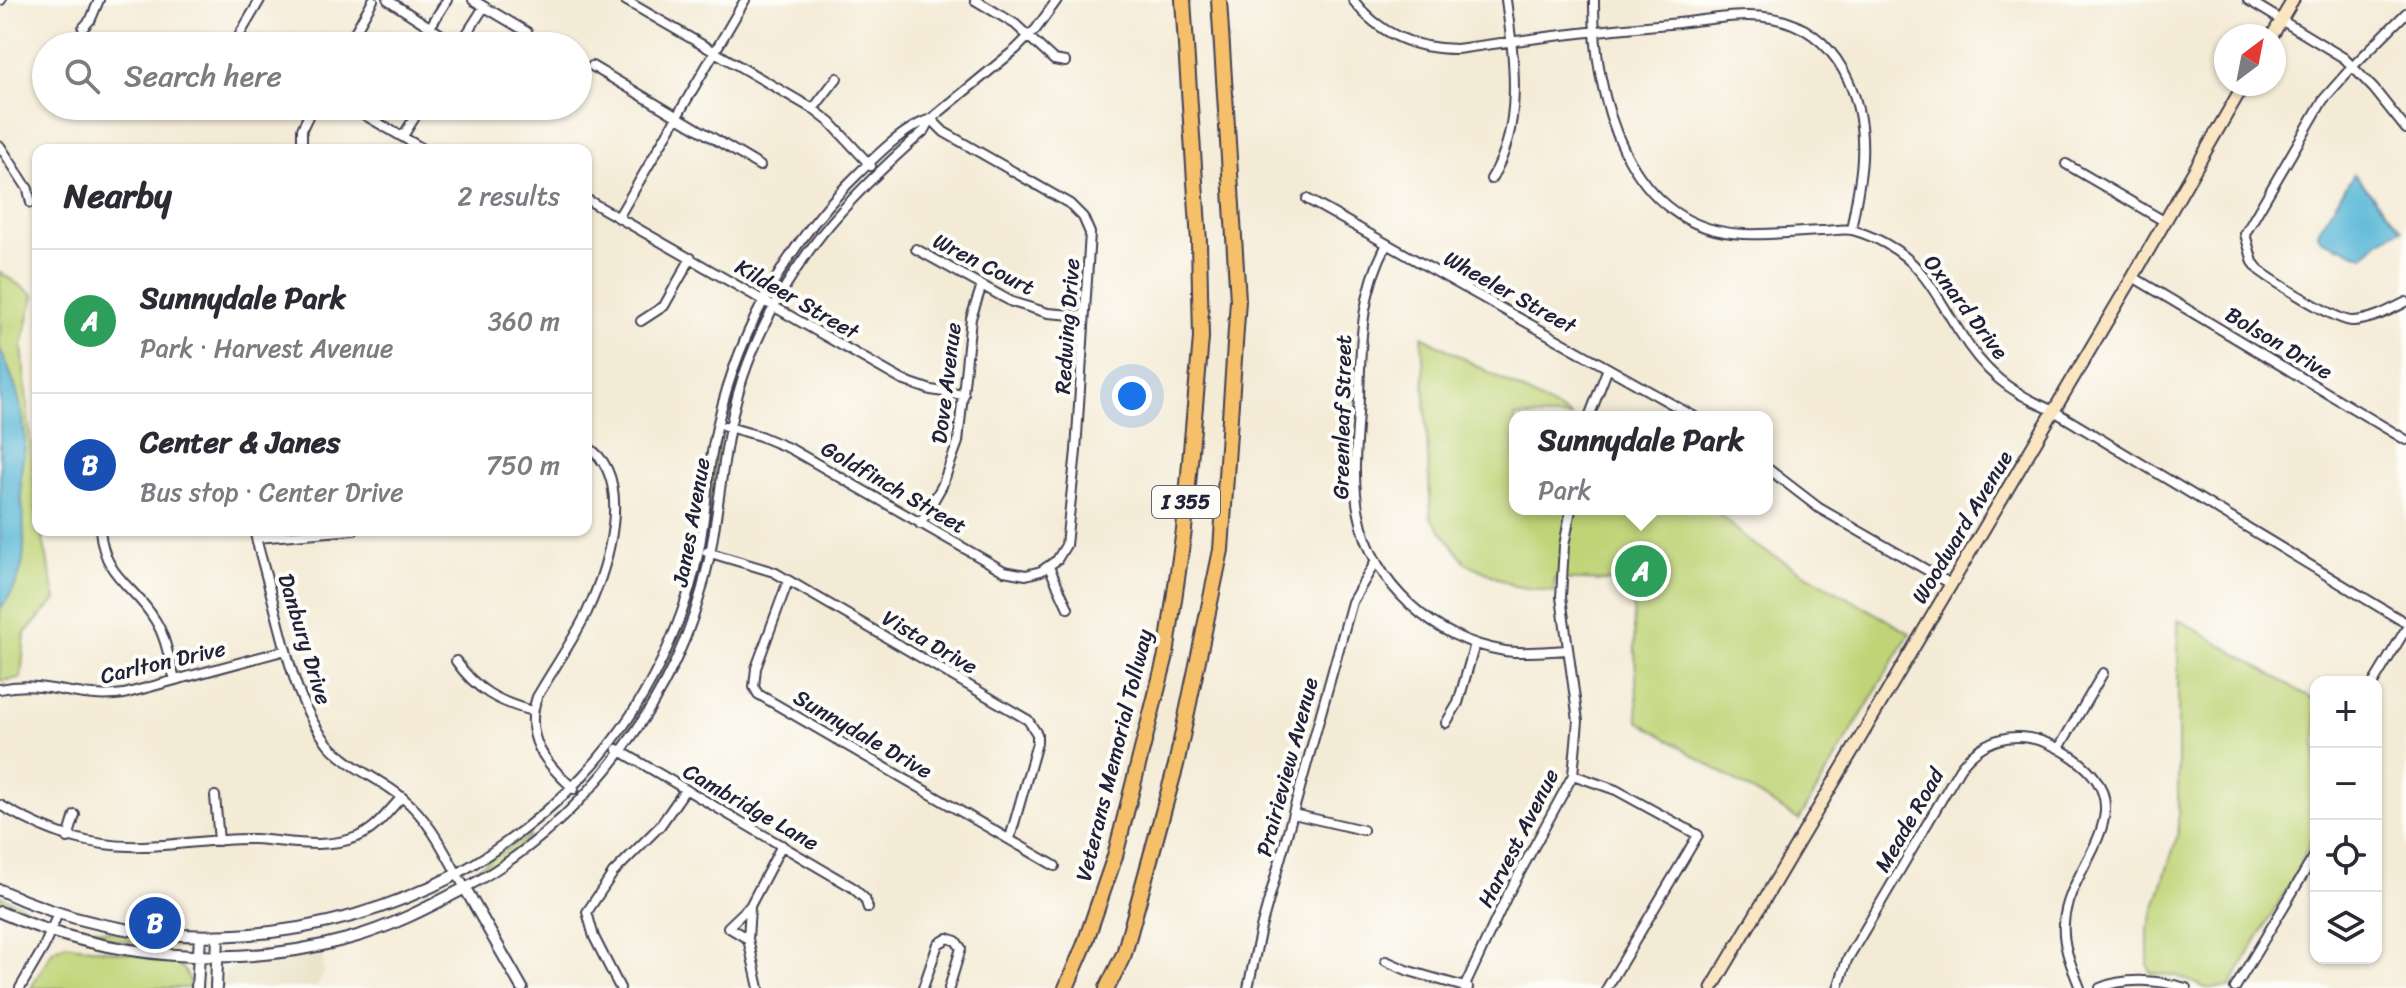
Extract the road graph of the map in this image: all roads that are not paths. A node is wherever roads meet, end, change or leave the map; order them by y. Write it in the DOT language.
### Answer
graph roads {
  1 [pos="99,0"];
  2 [pos="260,0"];
  3 [pos="373,0"];
  4 [pos="388,0"];
  5 [pos="447,0"];
  6 [pos="473,0"];
  7 [pos="625,0"];
  8 [pos="745,0"];
  9 [pos="975,0"];
  10 [pos="1057,0"];
  11 [pos="1183,0"];
  12 [pos="1219,0"];
  13 [pos="1353,0"];
  14 [pos="1506,0"];
  15 [pos="1594,0"];
  16 [pos="2248,0"];
  17 [pos="2293,0"];
  18 [pos="484,7"];
  19 [pos="2406,13"];
  20 [pos="2282,19"];
  21 [pos="2279,24"];
  22 [pos="83,28"];
  23 [pos="429,29"];
  24 [pos="1593,30"];
  25 [pos="241,32"];
  26 [pos="355,32"];
  27 [pos="434,32"];
  28 [pos="468,32"];
  29 [pos="527,32"];
  30 [pos="1029,37"];
  31 [pos="1512,41"];
  32 [pos="715,51"];
  33 [pos="1065,62"];
  34 [pos="592,66"];
  35 [pos="2353,66"];
  36 [pos="837,78"];
  37 [pos="2237,96"];
  38 [pos="813,109"];
  39 [pos="678,115"];
  40 [pos="931,119"];
  41 [pos="306,120"];
  42 [pos="374,120"];
  43 [pos="413,120"];
  44 [pos="2406,129"];
  45 [pos="403,136"];
  46 [pos="302,144"];
  47 [pos="416,144"];
  48 [pos="0,146"];
  49 [pos="869,164"];
  50 [pos="2066,164"];
  51 [pos="760,166"];
  52 [pos="876,172"];
  53 [pos="1491,179"];
  54 [pos="1307,199"];
  55 [pos="592,202"];
  56 [pos="31,203"];
  57 [pos="619,216"];
  58 [pos="2164,221"];
  59 [pos="1851,230"];
  60 [pos="1387,244"];
  61 [pos="916,249"];
  62 [pos="691,258"];
  63 [pos="2133,277"];
  64 [pos="981,288"];
  65 [pos="764,299"];
  66 [pos="2406,302"];
  67 [pos="774,305"];
  68 [pos="1084,316"];
  69 [pos="641,321"];
  70 [pos="1608,368"];
  71 [pos="964,395"];
  72 [pos="1591,411"];
  73 [pos="1684,411"];
  74 [pos="2054,411"];
  75 [pos="718,424"];
  76 [pos="730,427"];
  77 [pos="2406,440"];
  78 [pos="592,451"];
  79 [pos="1773,473"];
  80 [pos="1570,515"];
  81 [pos="920,524"];
  82 [pos="100,536"];
  83 [pos="256,536"];
  84 [pos="699,550"];
  85 [pos="710,553"];
  86 [pos="1376,561"];
  87 [pos="1049,567"];
  88 [pos="788,581"];
  89 [pos="1951,584"];
  90 [pos="1068,608"];
  91 [pos="2406,626"];
  92 [pos="1475,644"];
  93 [pos="286,650"];
  94 [pos="1566,650"];
  95 [pos="456,661"];
  96 [pos="2103,673"];
  97 [pos="2377,676"];
  98 [pos="175,680"];
  99 [pos="0,689"];
  100 [pos="532,711"];
  101 [pos="1446,723"];
  102 [pos="610,744"];
  103 [pos="2059,748"];
  104 [pos="621,751"];
  105 [pos="1573,775"];
  106 [pos="572,787"];
  107 [pos="685,790"];
  108 [pos="215,796"];
  109 [pos="402,797"];
  110 [pos="581,797"];
  111 [pos="0,805"];
  112 [pos="1293,814"];
  113 [pos="75,815"];
  114 [pos="1363,830"];
  115 [pos="68,838"];
  116 [pos="1010,838"];
  117 [pos="219,841"];
  118 [pos="782,845"];
  119 [pos="2310,863"];
  120 [pos="1055,866"];
  121 [pos="457,874"];
  122 [pos="465,888"];
  123 [pos="0,890"];
  124 [pos="750,906"];
  125 [pos="868,908"];
  126 [pos="0,912"];
  127 [pos="58,913"];
  128 [pos="51,931"];
  129 [pos="200,936"];
  130 [pos="218,936"];
  131 [pos="748,939"];
  132 [pos="198,956"];
  133 [pos="217,956"];
  134 [pos="1386,961"];
  135 [pos="20,988"];
  136 [pos="197,988"];
  137 [pos="216,988"];
  138 [pos="522,988"];
  139 [pos="620,988"];
  140 [pos="759,988"];
  141 [pos="923,988"];
  142 [pos="949,988"];
  143 [pos="1066,988"];
  144 [pos="1107,988"];
  145 [pos="1248,988"];
  146 [pos="1466,988"];
  147 [pos="1607,988"];
  148 [pos="1712,988"];
  149 [pos="1838,988"];
  150 [pos="2080,988"];
  151 [pos="2100,988"];
  152 [pos="2186,988"];
  153 [pos="2235,988"];
  1 -- 22 [label="street"];
  2 -- 25 [label="street"];
  3 -- 26 [label="street"];
  4 -- 23 [label="street"];
  5 -- 23 [label="street"];
  6 -- 18 [label="street"];
  7 -- 32 [label="street"];
  8 -- 32 [label="street"];
  9 -- 30 [label="street"];
  10 -- 30 [label="street, Janes Avenue"];
  11 -- 143 [label="highway, Veterans Memorial Tollway / I 355"];
  12 -- 144 [label="highway, I 355"];
  13 -- 31 [label="street"];
  14 -- 31 [label="street"];
  15 -- 24 [label="street, Oxnard Drive"];
  16 -- 20 [label="street"];
  17 -- 20 [label="main road"];
  18 -- 28 [label="street"];
  18 -- 29 [label="street"];
  19 -- 35 [label="street"];
  20 -- 21 [label="main road"];
  20 -- 35 [label="street"];
  23 -- 27 [label="street"];
  24 -- 31 [label="street"];
  24 -- 59 [label="street, Oxnard Drive"];
  24 -- 59 [label="street"];
  30 -- 33 [label="street"];
  30 -- 40 [label="street, Janes Avenue"];
  31 -- 53 [label="street"];
  32 -- 38 [label="street"];
  32 -- 39 [label="street"];
  34 -- 39 [label="street"];
  35 -- 44 [label="street"];
  35 -- 66 [label="street"];
  36 -- 38 [label="street"];
  37 -- 58 [label="main road, Woodward Avenue"];
  38 -- 49 [label="street"];
  39 -- 51 [label="street"];
  39 -- 57 [label="street"];
  40 -- 49 [label="street, Janes Avenue"];
  40 -- 52 [label="street, Janes Avenue"];
  40 -- 68 [label="street, Redwing Drive"];
  41 -- 46 [label="street"];
  42 -- 45 [label="street"];
  43 -- 45 [label="street"];
  45 -- 47 [label="street"];
  48 -- 56 [label="street"];
  49 -- 52 [label="street"];
  49 -- 65 [label="street, Janes Avenue"];
  50 -- 58 [label="street"];
  52 -- 67 [label="street, Janes Avenue"];
  54 -- 60 [label="street, Wheeler Street"];
  55 -- 57 [label="street, Kildeer Street"];
  57 -- 62 [label="street, Kildeer Street"];
  58 -- 63 [label="main road, Woodward Avenue"];
  59 -- 74 [label="street, Oxnard Drive"];
  60 -- 70 [label="street, Wheeler Street"];
  60 -- 86 [label="street, Greenleaf Street"];
  61 -- 64 [label="street, Wren Court"];
  62 -- 65 [label="street, Kildeer Street"];
  62 -- 69 [label="street"];
  63 -- 74 [label="main road, Woodward Avenue"];
  63 -- 77 [label="street, Bolson Drive"];
  64 -- 68 [label="street, Wren Court"];
  64 -- 71 [label="street, Dove Avenue"];
  65 -- 67 [label="street, Kildeer Street"];
  65 -- 75 [label="street, Janes Avenue"];
  67 -- 71 [label="street, Kildeer Street"];
  67 -- 76 [label="street, Janes Avenue"];
  68 -- 87 [label="street, Redwing Drive"];
  70 -- 72 [label="street"];
  70 -- 73 [label="street, Wheeler Street"];
  71 -- 81 [label="street, Dove Avenue"];
  74 -- 89 [label="main road, Woodward Avenue"];
  74 -- 91 [label="street, Oxnard Drive"];
  75 -- 76 [label="street, Goldfinch Street"];
  75 -- 84 [label="street, Janes Avenue"];
  76 -- 81 [label="street, Goldfinch Street"];
  76 -- 85 [label="street, Janes Avenue"];
  78 -- 100 [label="street"];
  79 -- 89 [label="street"];
  80 -- 94 [label="street, Harvest Avenue"];
  81 -- 87 [label="street, Goldfinch Street"];
  82 -- 98 [label="street"];
  83 -- 93 [label="street, Danbury Drive"];
  84 -- 85 [label="street, Vista Drive"];
  84 -- 102 [label="street, Janes Avenue"];
  85 -- 88 [label="street, Vista Drive"];
  85 -- 104 [label="street, Janes Avenue"];
  86 -- 92 [label="street, Greenleaf Street"];
  86 -- 112 [label="street, Prairieview Avenue"];
  87 -- 90 [label="street"];
  88 -- 116 [label="street, Vista Drive"];
  88 -- 116 [label="street, Sunnydale Drive"];
  89 -- 148 [label="main road, Woodward Avenue"];
  91 -- 97 [label="street"];
  92 -- 94 [label="street, Greenleaf Street"];
  92 -- 101 [label="street"];
  93 -- 98 [label="street, Carlton Drive"];
  93 -- 109 [label="street, Danbury Drive"];
  94 -- 105 [label="street, Harvest Avenue"];
  95 -- 100 [label="street"];
  96 -- 103 [label="street"];
  98 -- 99 [label="street, Carlton Drive"];
  100 -- 106 [label="street"];
  102 -- 104 [label="street, Cambridge Lane"];
  102 -- 106 [label="street, Janes Avenue"];
  103 -- 149 [label="street, Meade Road"];
  103 -- 150 [label="street"];
  104 -- 107 [label="street, Cambridge Lane"];
  104 -- 110 [label="street, Janes Avenue"];
  105 -- 146 [label="street, Harvest Avenue"];
  105 -- 147 [label="street"];
  106 -- 110 [label="street"];
  106 -- 121 [label="street, Janes Avenue"];
  107 -- 118 [label="street, Cambridge Lane"];
  107 -- 139 [label="street"];
  108 -- 117 [label="street"];
  109 -- 117 [label="street"];
  109 -- 121 [label="street, Danbury Drive"];
  110 -- 122 [label="street, Janes Avenue"];
  111 -- 115 [label="street"];
  112 -- 114 [label="street"];
  112 -- 145 [label="street, Prairieview Avenue"];
  113 -- 115 [label="street"];
  115 -- 117 [label="street"];
  116 -- 120 [label="street, Sunnydale Drive"];
  118 -- 124 [label="street"];
  118 -- 125 [label="street, Cambridge Lane"];
  119 -- 153 [label="street"];
  121 -- 122 [label="street, Danbury Drive"];
  121 -- 130 [label="street, Janes Avenue"];
  122 -- 133 [label="street, Janes Avenue"];
  122 -- 138 [label="street"];
  123 -- 127 [label="street, Janes Avenue"];
  124 -- 131 [label="street"];
  124 -- 131 [label="street"];
  126 -- 128 [label="street, Janes Avenue"];
  127 -- 128 [label="street"];
  127 -- 129 [label="street, Janes Avenue"];
  128 -- 132 [label="street, Janes Avenue"];
  128 -- 135 [label="street"];
  129 -- 130 [label="street, Janes Avenue"];
  129 -- 132 [label="street"];
  130 -- 133 [label="street"];
  131 -- 140 [label="street"];
  132 -- 133 [label="street, Janes Avenue"];
  132 -- 136 [label="street"];
  133 -- 137 [label="street"];
  134 -- 146 [label="street"];
  141 -- 142 [label="street"];
  151 -- 152 [label="street"];
}
